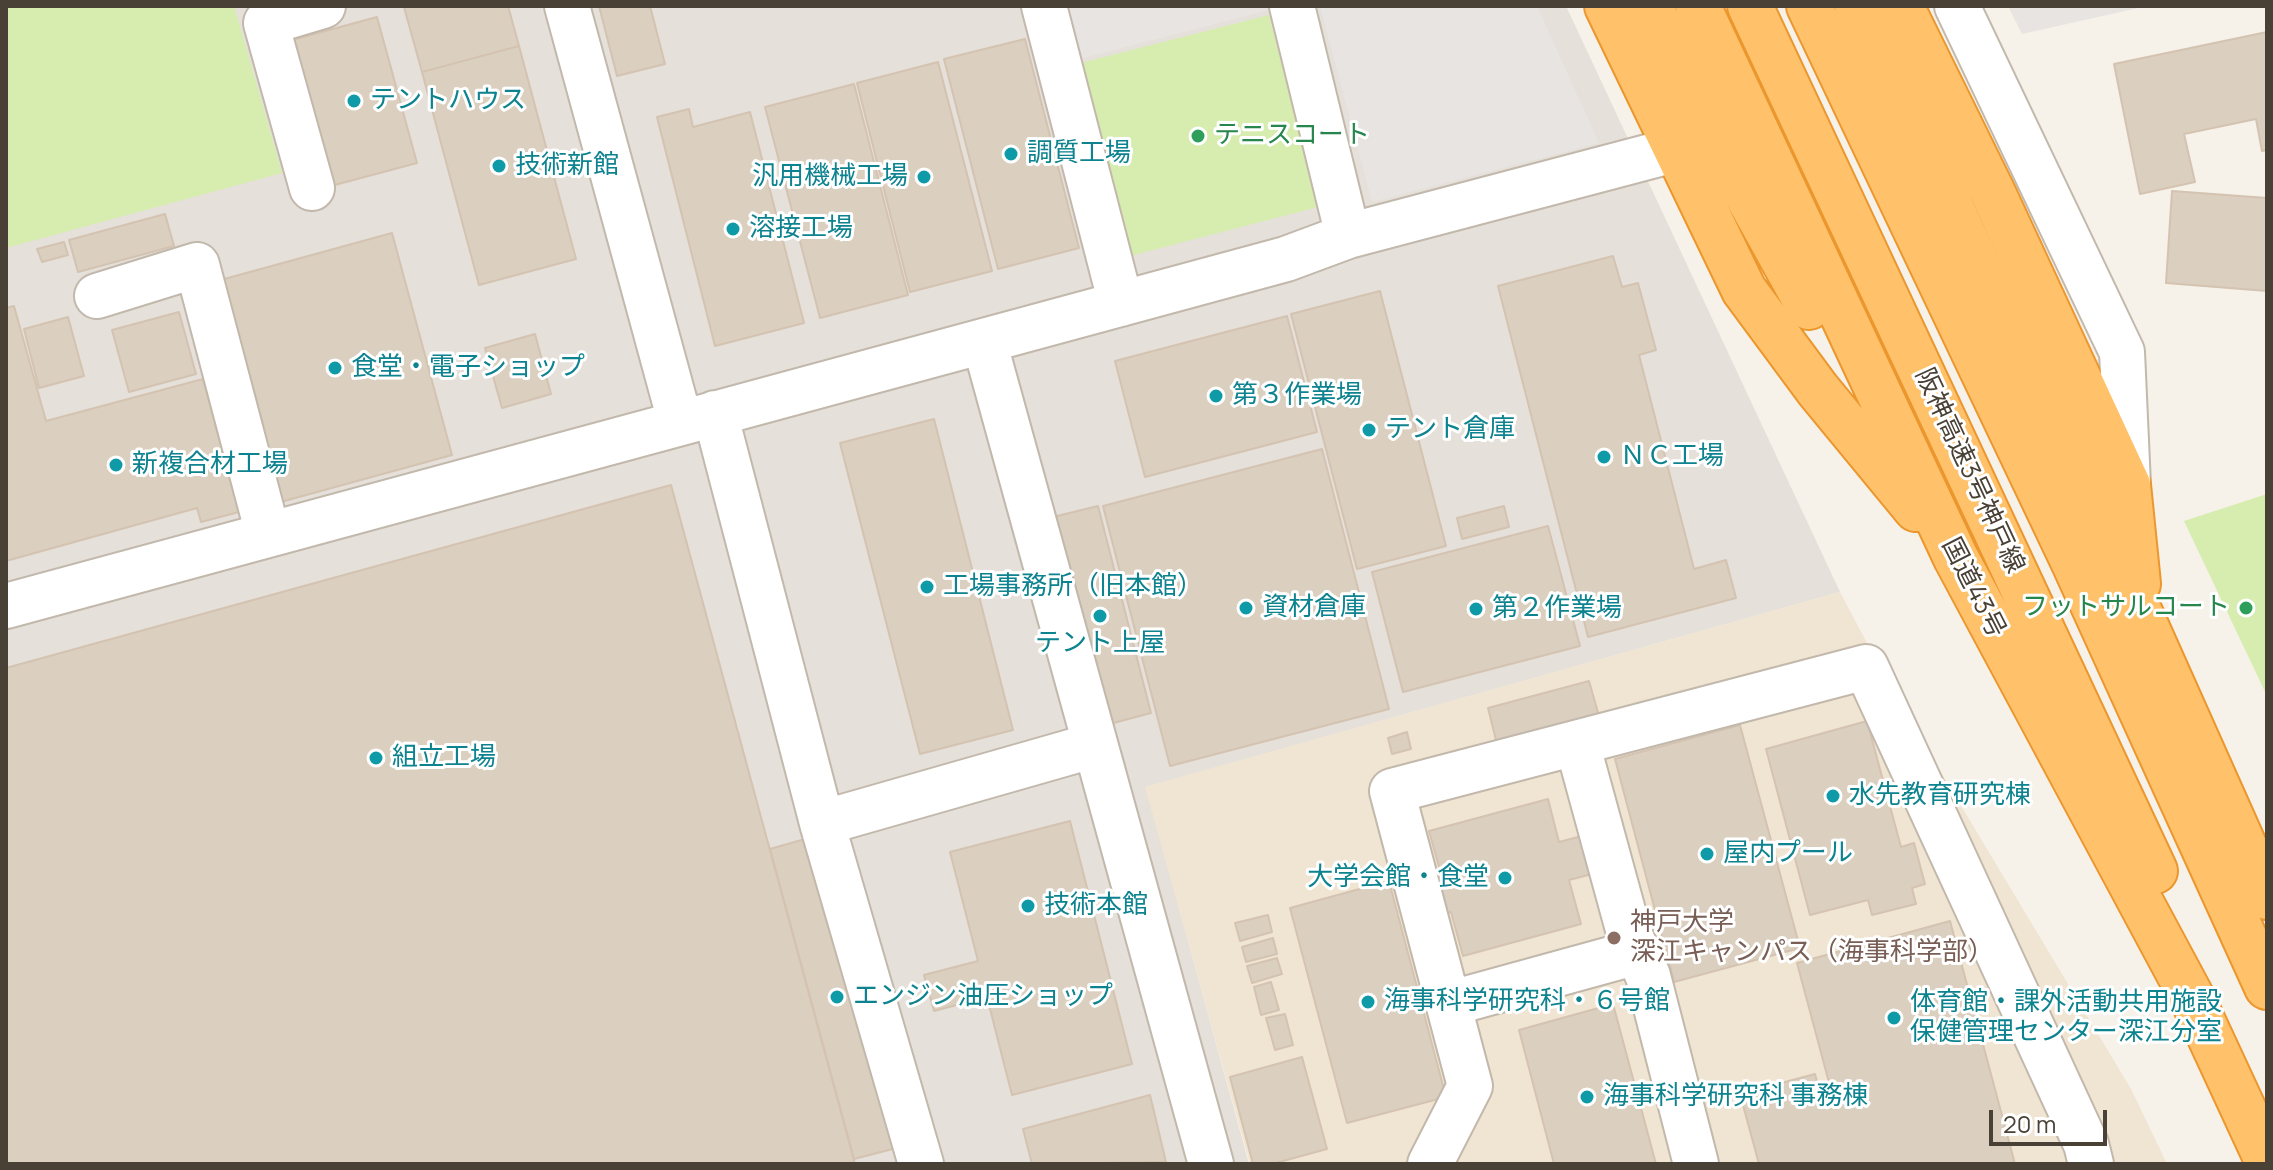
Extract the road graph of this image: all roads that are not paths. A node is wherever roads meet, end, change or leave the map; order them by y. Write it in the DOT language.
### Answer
graph roads {
  1 [pos="323,6"];
  2 [pos="567,6"];
  3 [pos="1044,6"];
  4 [pos="1292,6"];
  5 [pos="1607,6"];
  6 [pos="1650,6"];
  7 [pos="1698,6"];
  8 [pos="1750,6"];
  9 [pos="1809,6"];
  10 [pos="1857,6"];
  11 [pos="1901,6"];
  12 [pos="1957,6"];
  13 [pos="1674,150"];
  14 [pos="312,188"];
  15 [pos="1348,236"];
  16 [pos="97,296"];
  17 [pos="1121,304"];
  18 [pos="984,341"];
  19 [pos="698,417"];
  20 [pos="2128,485"];
  21 [pos="268,534"];
  22 [pos="1956,558"];
  23 [pos="6,606"];
  24 [pos="2141,615"];
  25 [pos="1577,743"];
  26 [pos="1095,745"];
  27 [pos="822,823"];
  28 [pos="2267,897"];
  29 [pos="1637,952"];
  30 [pos="2267,987"];
  31 [pos="1448,1004"];
  32 [pos="2267,1112"];
  33 [pos="2267,1160"];
  34 [pos="921,1164"];
  35 [pos="1211,1164"];
  36 [pos="1430,1164"];
  37 [pos="1696,1164"];
  38 [pos="2091,1164"];
  1 -- 14 [label="street"];
  2 -- 19 [label="street"];
  3 -- 17 [label="street"];
  4 -- 15 [label="street"];
  5 -- 13 [label="highway"];
  6 -- 22 [label="highway"];
  7 -- 22 [label="highway, 国道43号"];
  8 -- 32 [label="highway, 阪神高速3号神戸線"];
  9 -- 30 [label="highway, 阪神高速3号神戸線"];
  10 -- 24 [label="highway"];
  11 -- 20 [label="highway"];
  12 -- 20 [label="street"];
  13 -- 15 [label="street"];
  13 -- 22 [label="highway"];
  15 -- 17 [label="street"];
  16 -- 21 [label="street"];
  17 -- 18 [label="street"];
  18 -- 19 [label="street"];
  18 -- 26 [label="street"];
  19 -- 21 [label="street"];
  19 -- 27 [label="street"];
  20 -- 24 [label="highway"];
  21 -- 23 [label="street"];
  22 -- 33 [label="highway, 国道43号"];
  24 -- 28 [label="highway"];
  25 -- 29 [label="street"];
  25 -- 31 [label="street"];
  25 -- 38 [label="street"];
  26 -- 27 [label="street"];
  26 -- 35 [label="street"];
  27 -- 34 [label="street"];
  29 -- 31 [label="street"];
  29 -- 37 [label="street"];
  31 -- 36 [label="street"];
}
